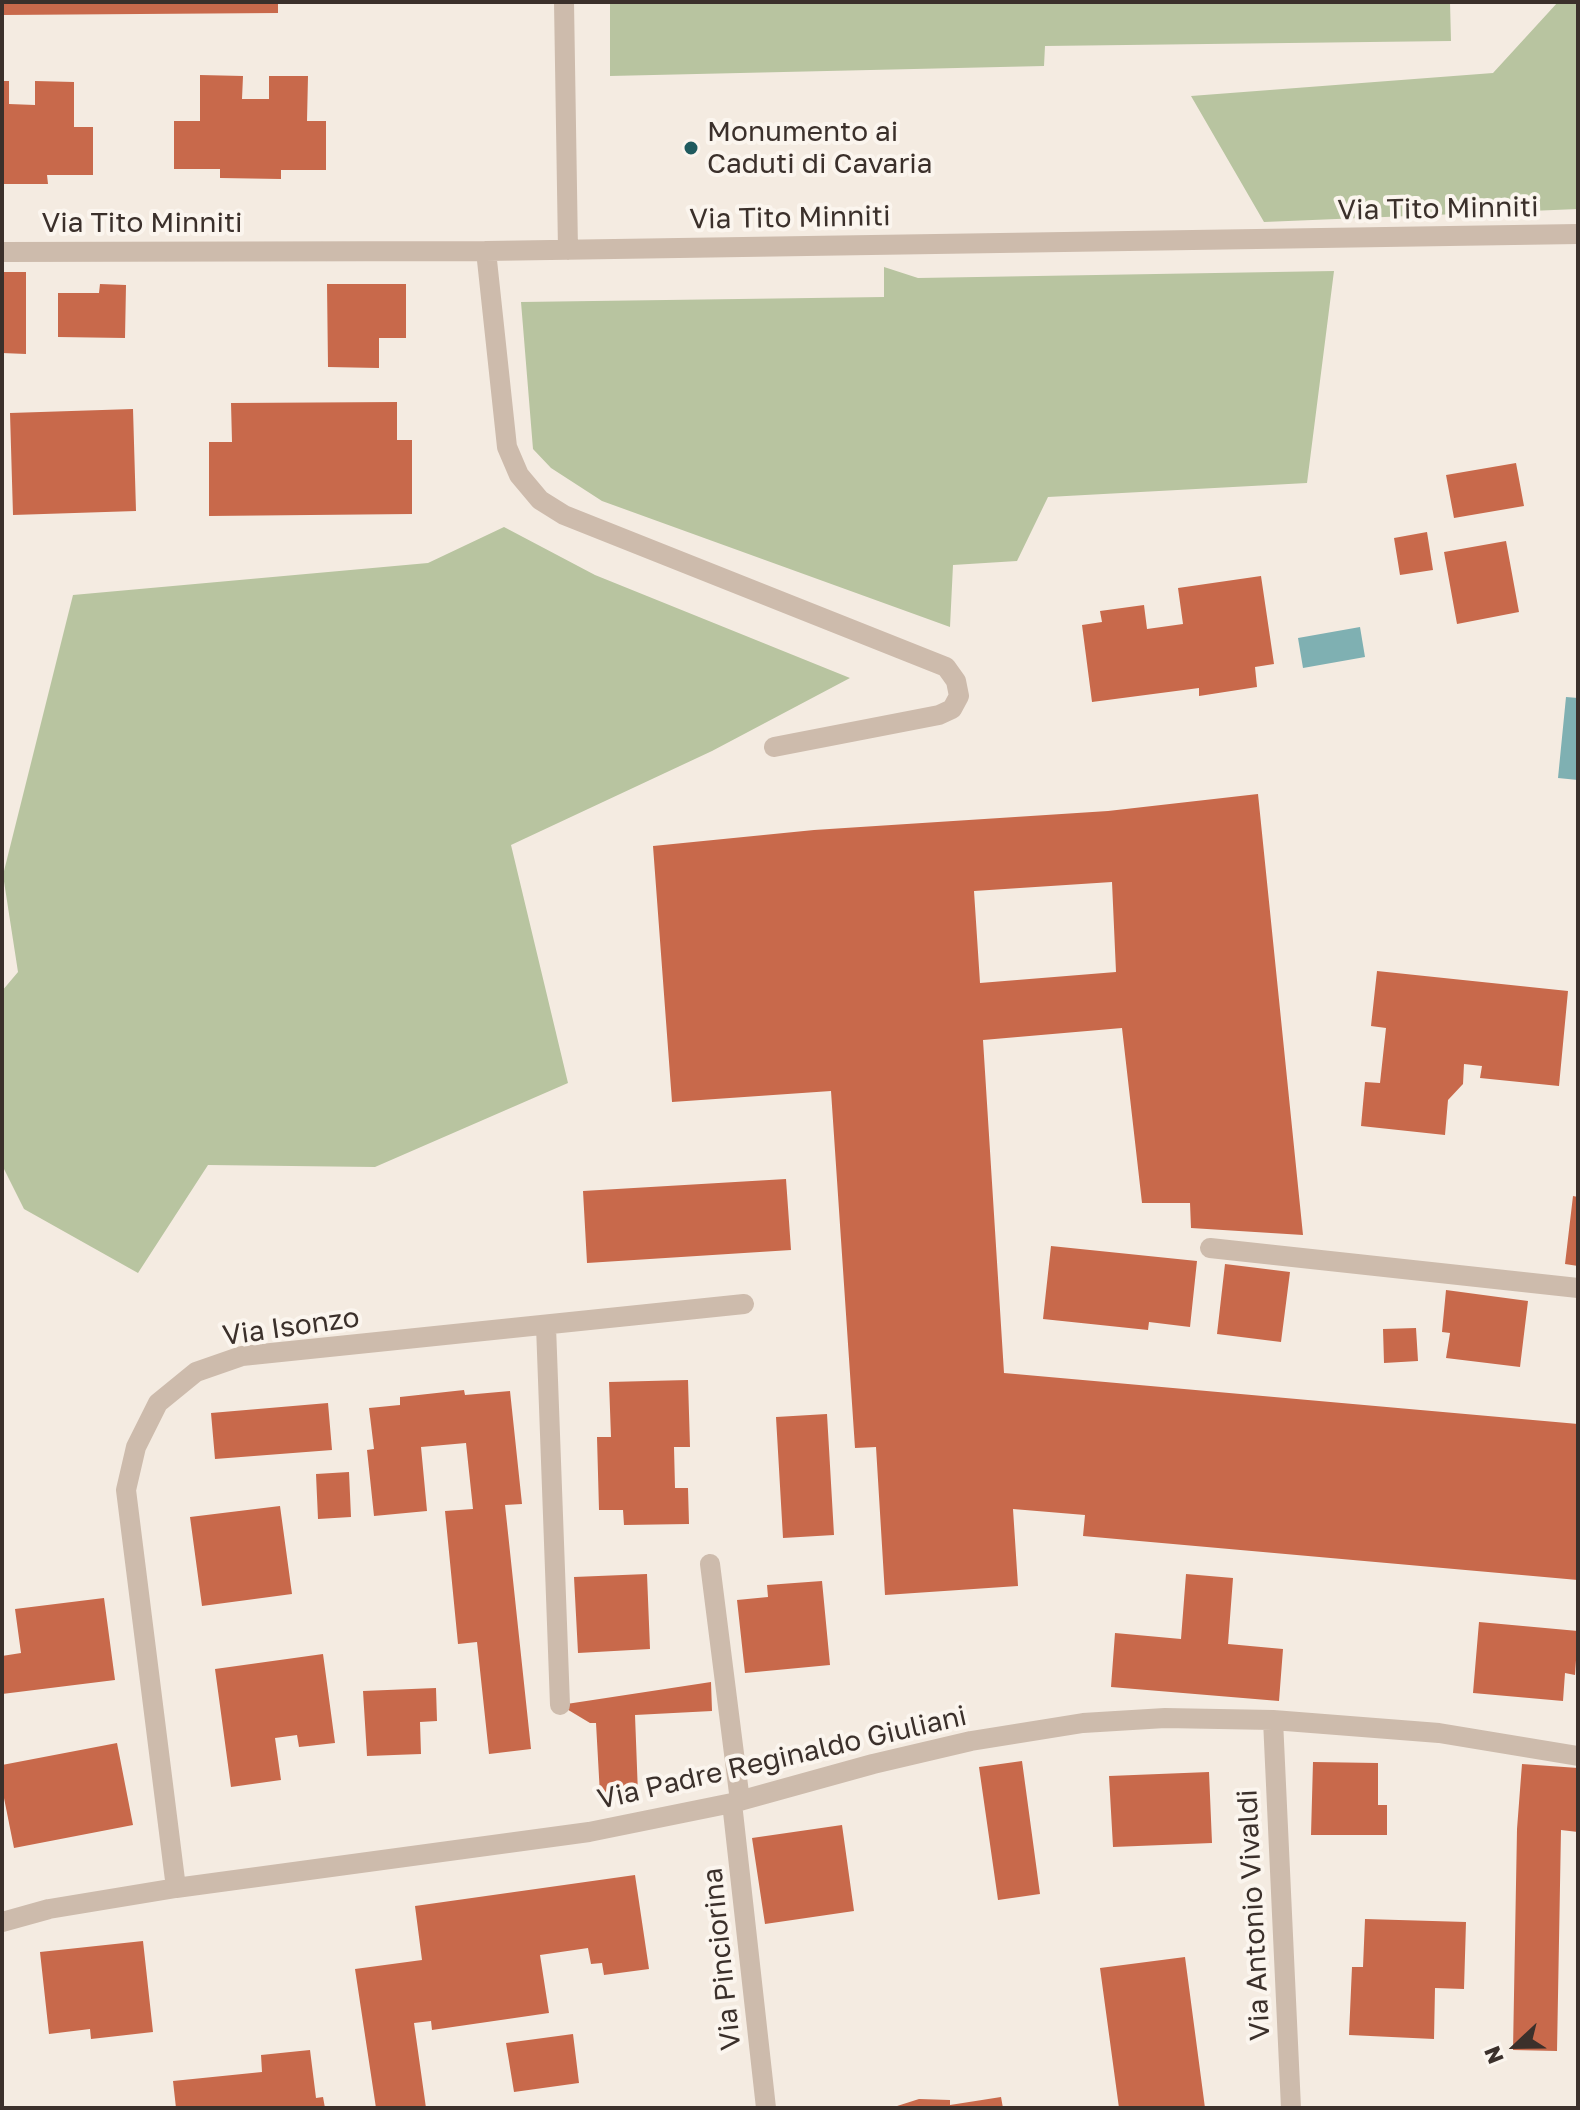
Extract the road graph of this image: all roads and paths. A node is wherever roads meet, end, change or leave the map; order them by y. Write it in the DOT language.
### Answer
graph roads {
  1 [pos="564,2"];
  2 [pos="1578,234"];
  3 [pos="568,250"];
  4 [pos="486,251"];
  5 [pos="2,252"];
  6 [pos="774,747"];
  7 [pos="1210,1248"];
  8 [pos="1578,1288"];
  9 [pos="744,1304"];
  10 [pos="546,1326"];
  11 [pos="710,1564"];
  12 [pos="560,1705"];
  13 [pos="1273,1720"];
  14 [pos="1578,1756"];
  15 [pos="736,1802"];
  16 [pos="176,1888"];
  17 [pos="2,1922"];
  18 [pos="766,2108"];
  19 [pos="1291,2108"];
  1 -- 3 [label="street"];
  2 -- 3 [label="street, Via Tito Minniti"];
  3 -- 4 [label="street, Via Tito Minniti"];
  4 -- 5 [label="street, Via Tito Minniti"];
  4 -- 6 [label="street"];
  7 -- 8 [label="street"];
  9 -- 10 [label="street, Via Isonzo"];
  10 -- 12 [label="street"];
  10 -- 16 [label="street, Via Isonzo"];
  11 -- 15 [label="street, Via Pinciorina"];
  13 -- 14 [label="street, Via Padre Reginaldo Giuliani"];
  13 -- 15 [label="street, Via Padre Reginaldo Giuliani"];
  13 -- 19 [label="street, Via Antonio Vivaldi"];
  15 -- 16 [label="street, Via Padre Reginaldo Giuliani"];
  15 -- 18 [label="street, Via Pinciorina"];
  16 -- 17 [label="street, Via Padre Reginaldo Giuliani"];
}
